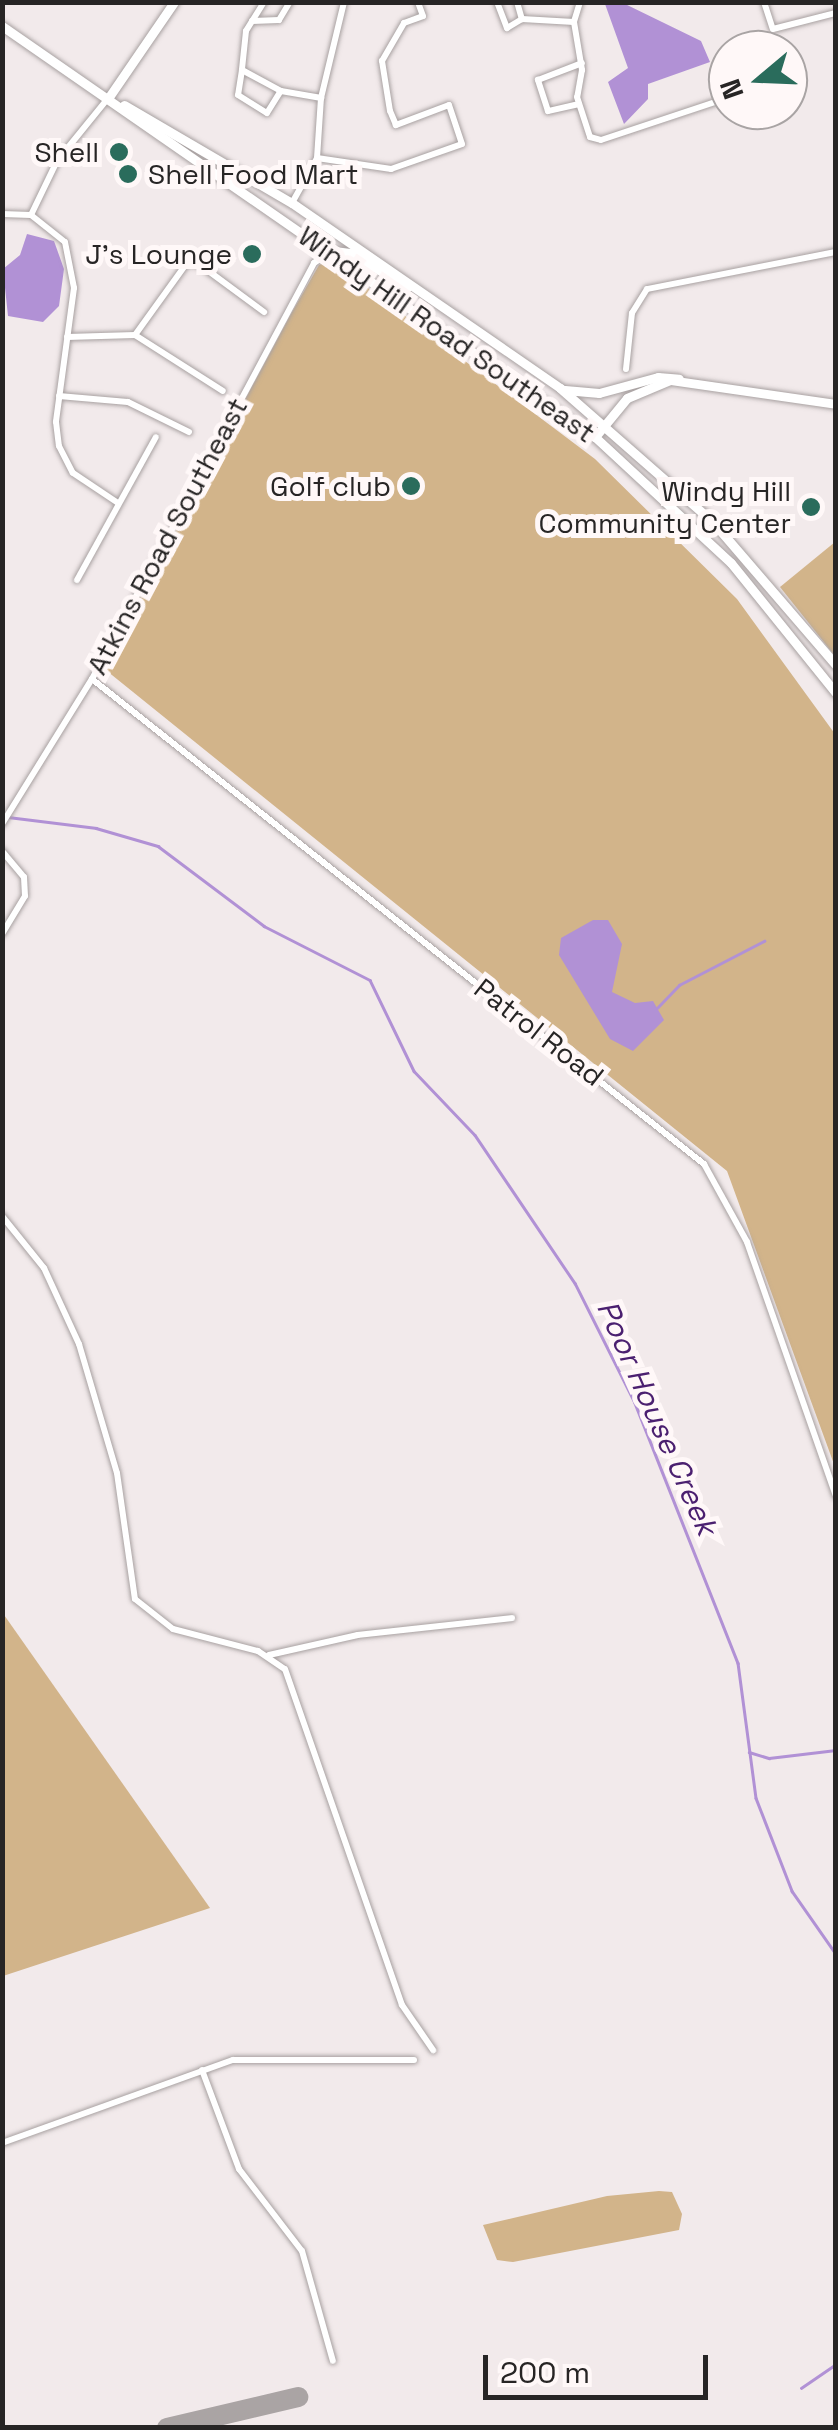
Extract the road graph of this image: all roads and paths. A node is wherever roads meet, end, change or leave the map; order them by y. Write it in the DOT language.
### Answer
graph roads {
  1 [pos="174,2"];
  2 [pos="264,2"];
  3 [pos="290,2"];
  4 [pos="344,2"];
  5 [pos="418,2"];
  6 [pos="497,2"];
  7 [pos="516,2"];
  8 [pos="580,2"];
  9 [pos="764,2"];
  10 [pos="836,13"];
  11 [pos="252,20"];
  12 [pos="522,20"];
  13 [pos="574,22"];
  14 [pos="2,26"];
  15 [pos="582,62"];
  16 [pos="242,70"];
  17 [pos="282,91"];
  18 [pos="109,98"];
  19 [pos="320,98"];
  20 [pos="579,104"];
  21 [pos="708,104"];
  22 [pos="317,158"];
  23 [pos="292,203"];
  24 [pos="2,214"];
  25 [pos="31,215"];
  26 [pos="333,251"];
  27 [pos="836,252"];
  28 [pos="420,291"];
  29 [pos="264,312"];
  30 [pos="135,335"];
  31 [pos="67,338"];
  32 [pos="626,369"];
  33 [pos="680,379"];
  34 [pos="560,388"];
  35 [pos="223,392"];
  36 [pos="59,396"];
  37 [pos="835,400"];
  38 [pos="605,424"];
  39 [pos="189,432"];
  40 [pos="156,436"];
  41 [pos="596,437"];
  42 [pos="118,503"];
  43 [pos="76,580"];
  44 [pos="836,665"];
  45 [pos="92,679"];
  46 [pos="836,693"];
  47 [pos="2,824"];
  48 [pos="2,851"];
  49 [pos="2,934"];
  50 [pos="2,1216"];
  51 [pos="836,1496"];
  52 [pos="512,1618"];
  53 [pos="268,1654"];
  54 [pos="433,2050"];
  55 [pos="414,2060"];
  56 [pos="202,2070"];
  57 [pos="2,2142"];
  58 [pos="333,2361"];
  1 -- 18 [label="main road"];
  2 -- 11 [label="street"];
  3 -- 11 [label="street"];
  4 -- 19 [label="street"];
  5 -- 22 [label="street"];
  6 -- 12 [label="street"];
  7 -- 12 [label="street"];
  8 -- 13 [label="street"];
  9 -- 10 [label="street"];
  11 -- 16 [label="street"];
  12 -- 13 [label="street"];
  13 -- 15 [label="street"];
  14 -- 18 [label="main road, Windy Hill Road Southeast"];
  15 -- 20 [label="street"];
  15 -- 20 [label="street"];
  16 -- 17 [label="street"];
  16 -- 17 [label="street"];
  17 -- 19 [label="street"];
  18 -- 23 [label="main road, Windy Hill Road Southeast"];
  18 -- 25 [label="street"];
  18 -- 26 [label="main road, Windy Hill Road Southeast"];
  19 -- 22 [label="street"];
  20 -- 21 [label="street"];
  22 -- 23 [label="street"];
  23 -- 28 [label="main road, Windy Hill Road Southeast"];
  24 -- 25 [label="street"];
  25 -- 31 [label="street"];
  26 -- 28 [label="main road"];
  26 -- 41 [label="main road, Windy Hill Road Southeast"];
  26 -- 45 [label="street, Atkins Road Southeast"];
  27 -- 32 [label="street"];
  28 -- 34 [label="main road, Windy Hill Road Southeast"];
  29 -- 30 [label="street"];
  30 -- 31 [label="street"];
  30 -- 35 [label="street"];
  31 -- 36 [label="street"];
  33 -- 34 [label="main road"];
  33 -- 37 [label="main road"];
  33 -- 38 [label="main road"];
  34 -- 38 [label="main road, Windy Hill Road Southeast"];
  36 -- 39 [label="street"];
  36 -- 42 [label="street"];
  38 -- 41 [label="main road"];
  38 -- 44 [label="main road, Windy Hill Road Southeast"];
  40 -- 42 [label="street"];
  41 -- 46 [label="main road, Windy Hill Road Southeast"];
  42 -- 43 [label="street"];
  45 -- 47 [label="street, Atkins Road Southeast"];
  45 -- 51 [label="street, Patrol Road"];
  48 -- 49 [label="street"];
  50 -- 53 [label="street"];
  52 -- 53 [label="street"];
  53 -- 54 [label="street"];
  55 -- 56 [label="street"];
  56 -- 57 [label="street"];
  56 -- 58 [label="street"];
}
